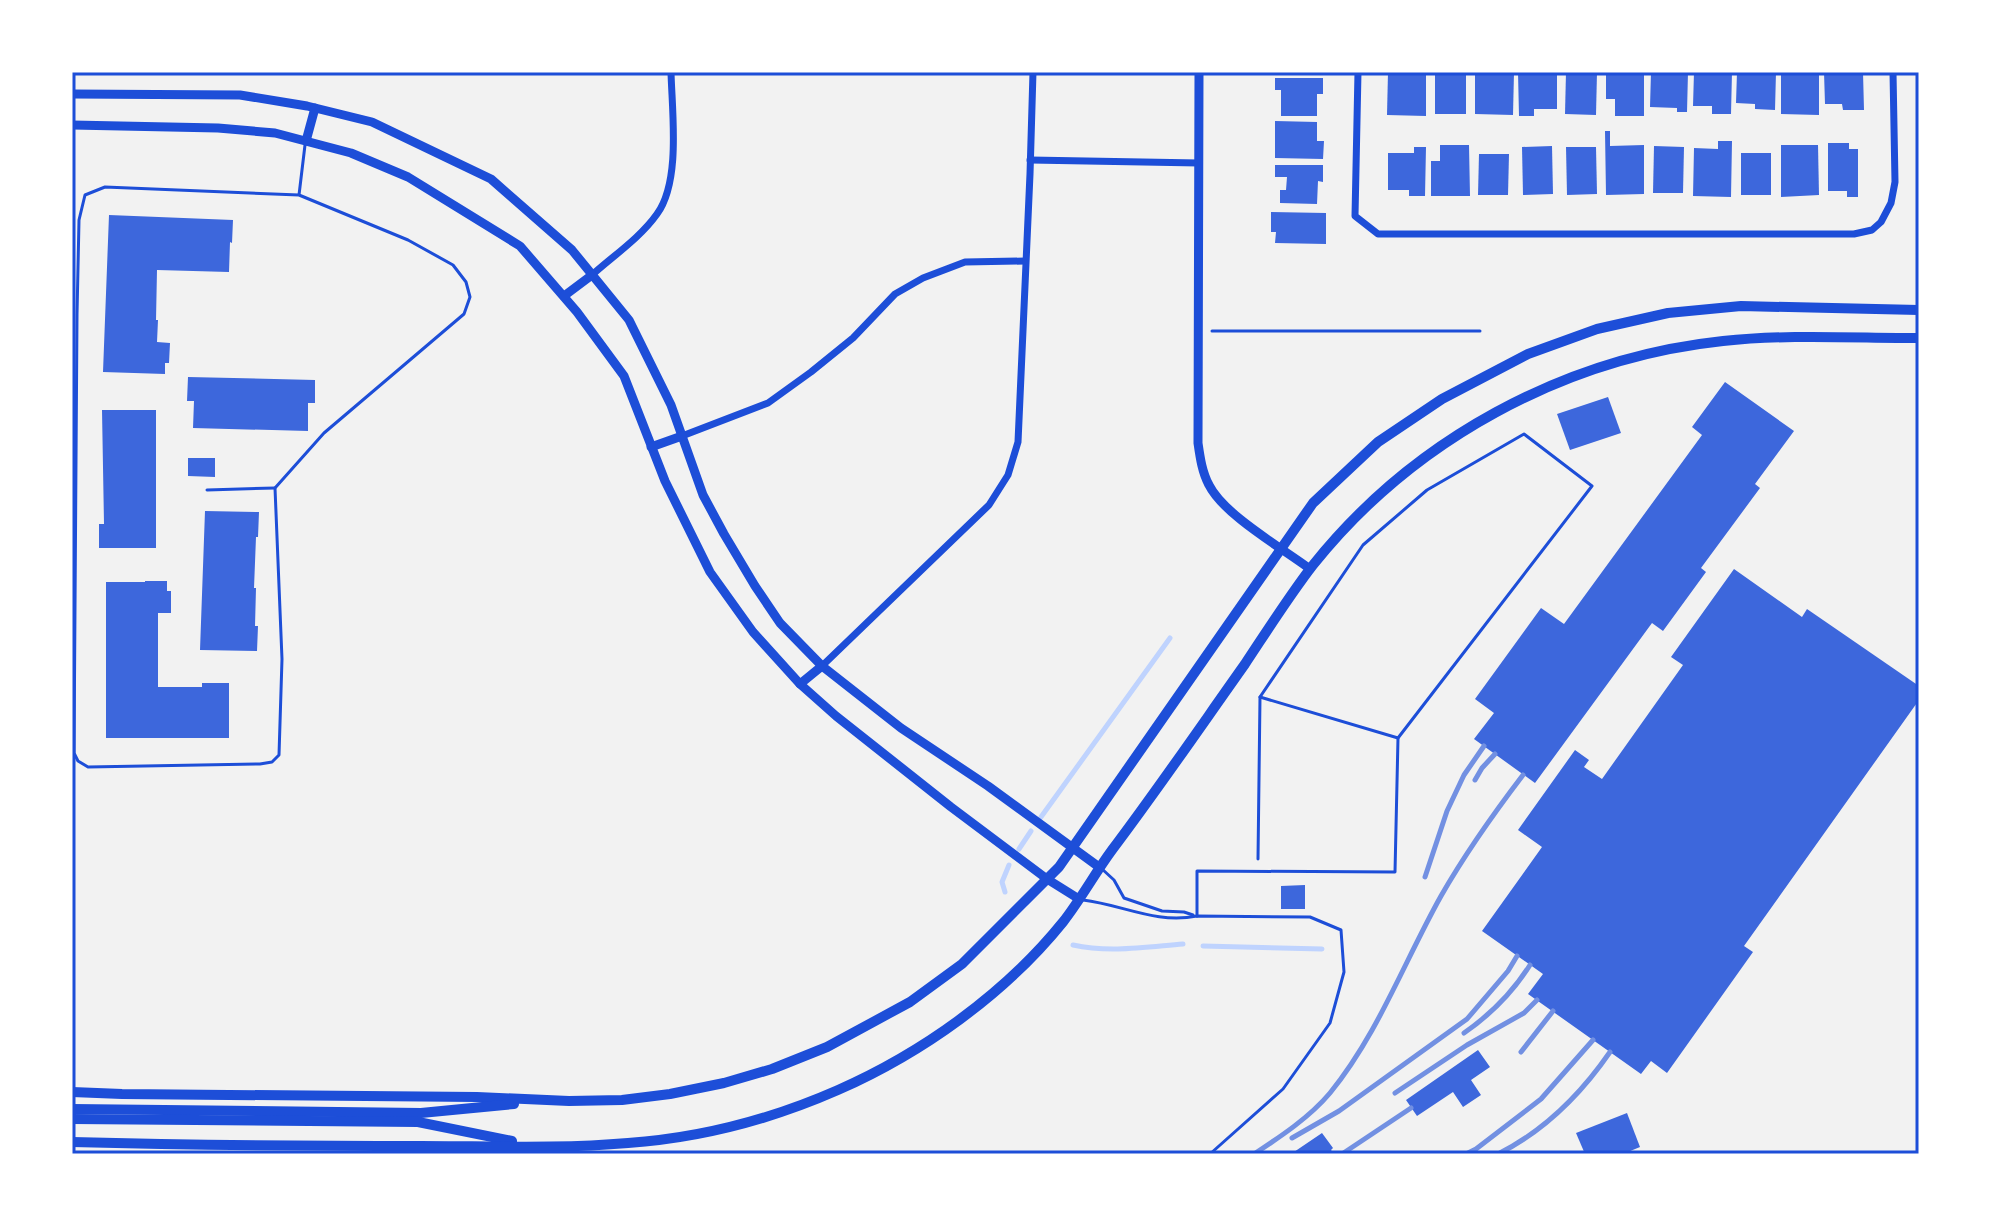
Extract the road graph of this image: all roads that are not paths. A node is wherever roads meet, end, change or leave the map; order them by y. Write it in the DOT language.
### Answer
graph roads {
  1 [pos="671,72"];
  2 [pos="1033,72"];
  3 [pos="1199,72"];
  4 [pos="1358,72"];
  5 [pos="1893,72"];
  6 [pos="72,94"];
  7 [pos="315,108"];
  8 [pos="72,125"];
  9 [pos="306,141"];
  10 [pos="1030,160"];
  11 [pos="1199,163"];
  12 [pos="299,195"];
  13 [pos="1025,261"];
  14 [pos="592,275"];
  15 [pos="564,296"];
  16 [pos="1919,310"];
  17 [pos="74,315"];
  18 [pos="1919,338"];
  19 [pos="682,436"];
  20 [pos="651,447"];
  21 [pos="275,488"];
  22 [pos="207,490"];
  23 [pos="1281,548"];
  24 [pos="1310,569"];
  25 [pos="822,666"];
  26 [pos="800,684"];
  27 [pos="1260,697"];
  28 [pos="1398,738"];
  29 [pos="1072,848"];
  30 [pos="1258,859"];
  31 [pos="1099,867"];
  32 [pos="1047,879"];
  33 [pos="1079,899"];
  34 [pos="1197,916"];
  35 [pos="72,1092"];
  36 [pos="551,1100"];
  37 [pos="72,1109"];
  38 [pos="266,1116"];
  39 [pos="72,1119"];
  40 [pos="72,1142"];
  41 [pos="535,1146"];
  42 [pos="1210,1154"];
  1 -- 14 [label="street"];
  2 -- 10 [label="street"];
  3 -- 11 [label="street"];
  4 -- 5 [label="street"];
  6 -- 7 [label="street"];
  7 -- 9 [label="street"];
  7 -- 14 [label="street"];
  8 -- 9 [label="street"];
  9 -- 12 [label="lane"];
  9 -- 15 [label="street"];
  10 -- 11 [label="street"];
  10 -- 13 [label="street"];
  11 -- 23 [label="street"];
  12 -- 17 [label="lane"];
  12 -- 21 [label="lane"];
  13 -- 19 [label="street"];
  13 -- 25 [label="street"];
  14 -- 15 [label="street"];
  14 -- 19 [label="street"];
  15 -- 20 [label="street"];
  16 -- 23 [label="main road"];
  17 -- 21 [label="lane"];
  18 -- 24 [label="main road"];
  19 -- 20 [label="street"];
  19 -- 25 [label="street"];
  20 -- 26 [label="street"];
  21 -- 22 [label="lane"];
  23 -- 24 [label="street"];
  23 -- 29 [label="main road"];
  24 -- 31 [label="main road"];
  25 -- 26 [label="street"];
  25 -- 29 [label="street"];
  26 -- 32 [label="street"];
  27 -- 28 [label="lane"];
  27 -- 28 [label="lane"];
  27 -- 30 [label="lane"];
  28 -- 34 [label="lane"];
  29 -- 31 [label="street"];
  29 -- 32 [label="main road"];
  31 -- 33 [label="main road"];
  31 -- 34 [label="lane"];
  32 -- 33 [label="street"];
  32 -- 36 [label="main road"];
  33 -- 34 [label="lane"];
  33 -- 41 [label="main road"];
  34 -- 42 [label="lane"];
  35 -- 36 [label="main road"];
  36 -- 38 [label="main road"];
  37 -- 38 [label="main road"];
  38 -- 39 [label="main road"];
  38 -- 41 [label="main road"];
  40 -- 41 [label="main road"];
}
